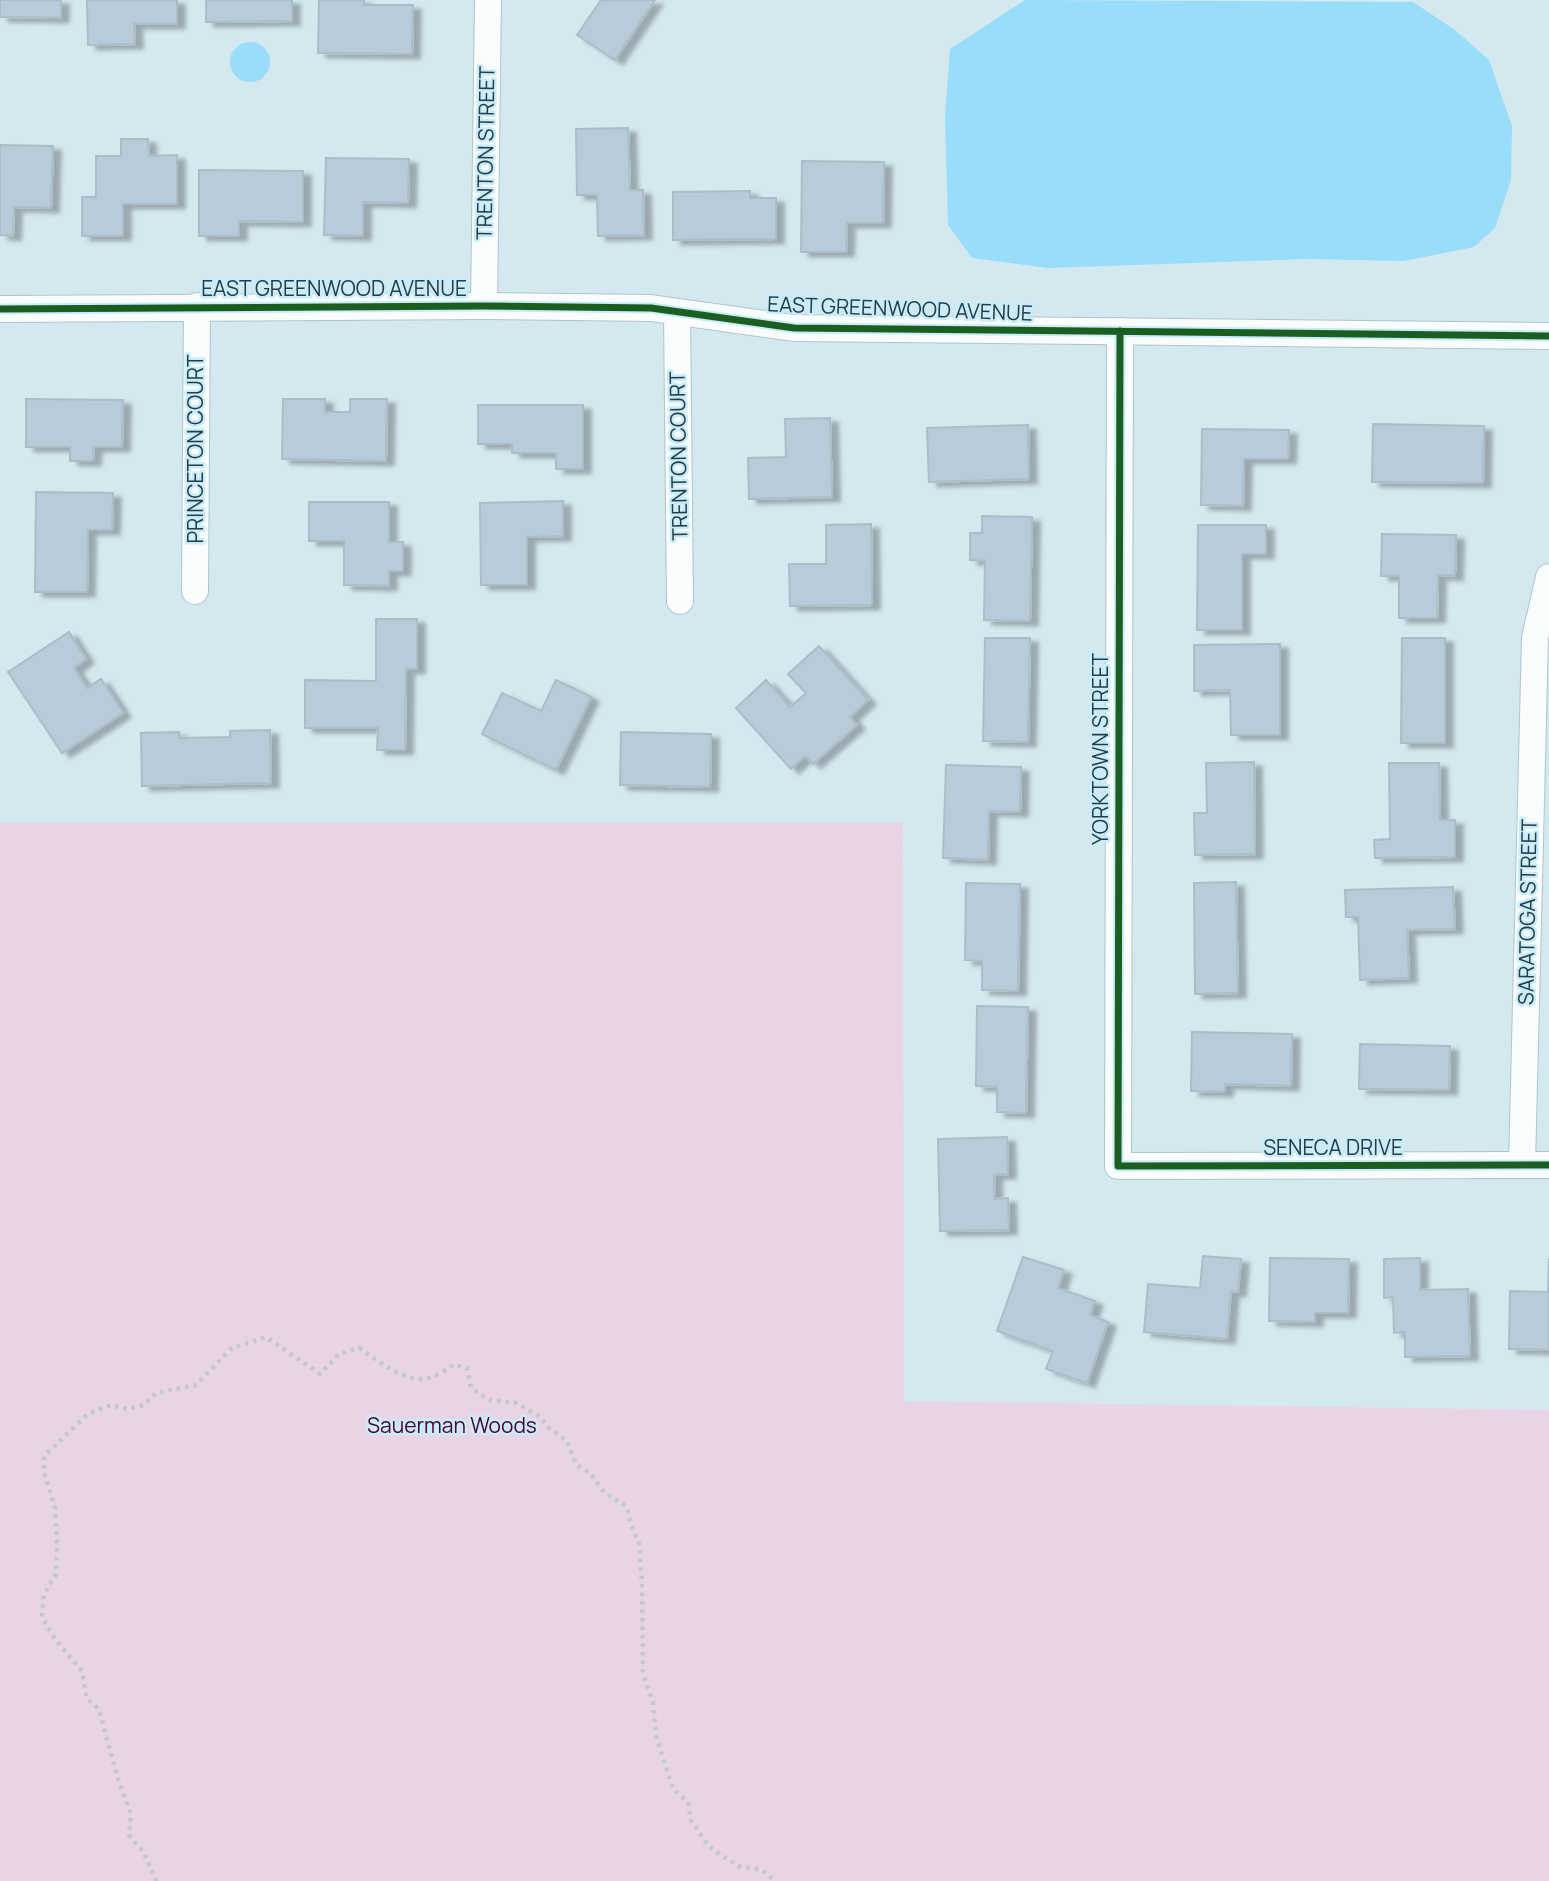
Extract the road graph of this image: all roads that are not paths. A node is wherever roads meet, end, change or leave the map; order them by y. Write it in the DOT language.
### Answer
graph roads {
  1 [pos="488,0"];
  2 [pos="197,306"];
  3 [pos="484,306"];
  4 [pos="0,309"];
  5 [pos="677,312"];
  6 [pos="1120,331"];
  7 [pos="1549,336"];
  8 [pos="1549,577"];
  9 [pos="195,591"];
  10 [pos="680,601"];
  11 [pos="1522,1165"];
  12 [pos="1549,1165"];
  13 [pos="1118,1166"];
  1 -- 3 [label="street, TRENTON STREET"];
  2 -- 3 [label="street, EAST GREENWOOD AVENUE"];
  2 -- 4 [label="street, EAST GREENWOOD AVENUE"];
  2 -- 9 [label="street, PRINCETON COURT"];
  3 -- 5 [label="street, EAST GREENWOOD AVENUE"];
  5 -- 6 [label="street, EAST GREENWOOD AVENUE"];
  5 -- 10 [label="street, TRENTON COURT"];
  6 -- 7 [label="street, EAST GREENWOOD AVENUE"];
  6 -- 13 [label="street, YORKTOWN STREET"];
  8 -- 11 [label="street, SARATOGA STREET"];
  11 -- 12 [label="street, SENECA DRIVE"];
  11 -- 13 [label="street, SENECA DRIVE"];
}
